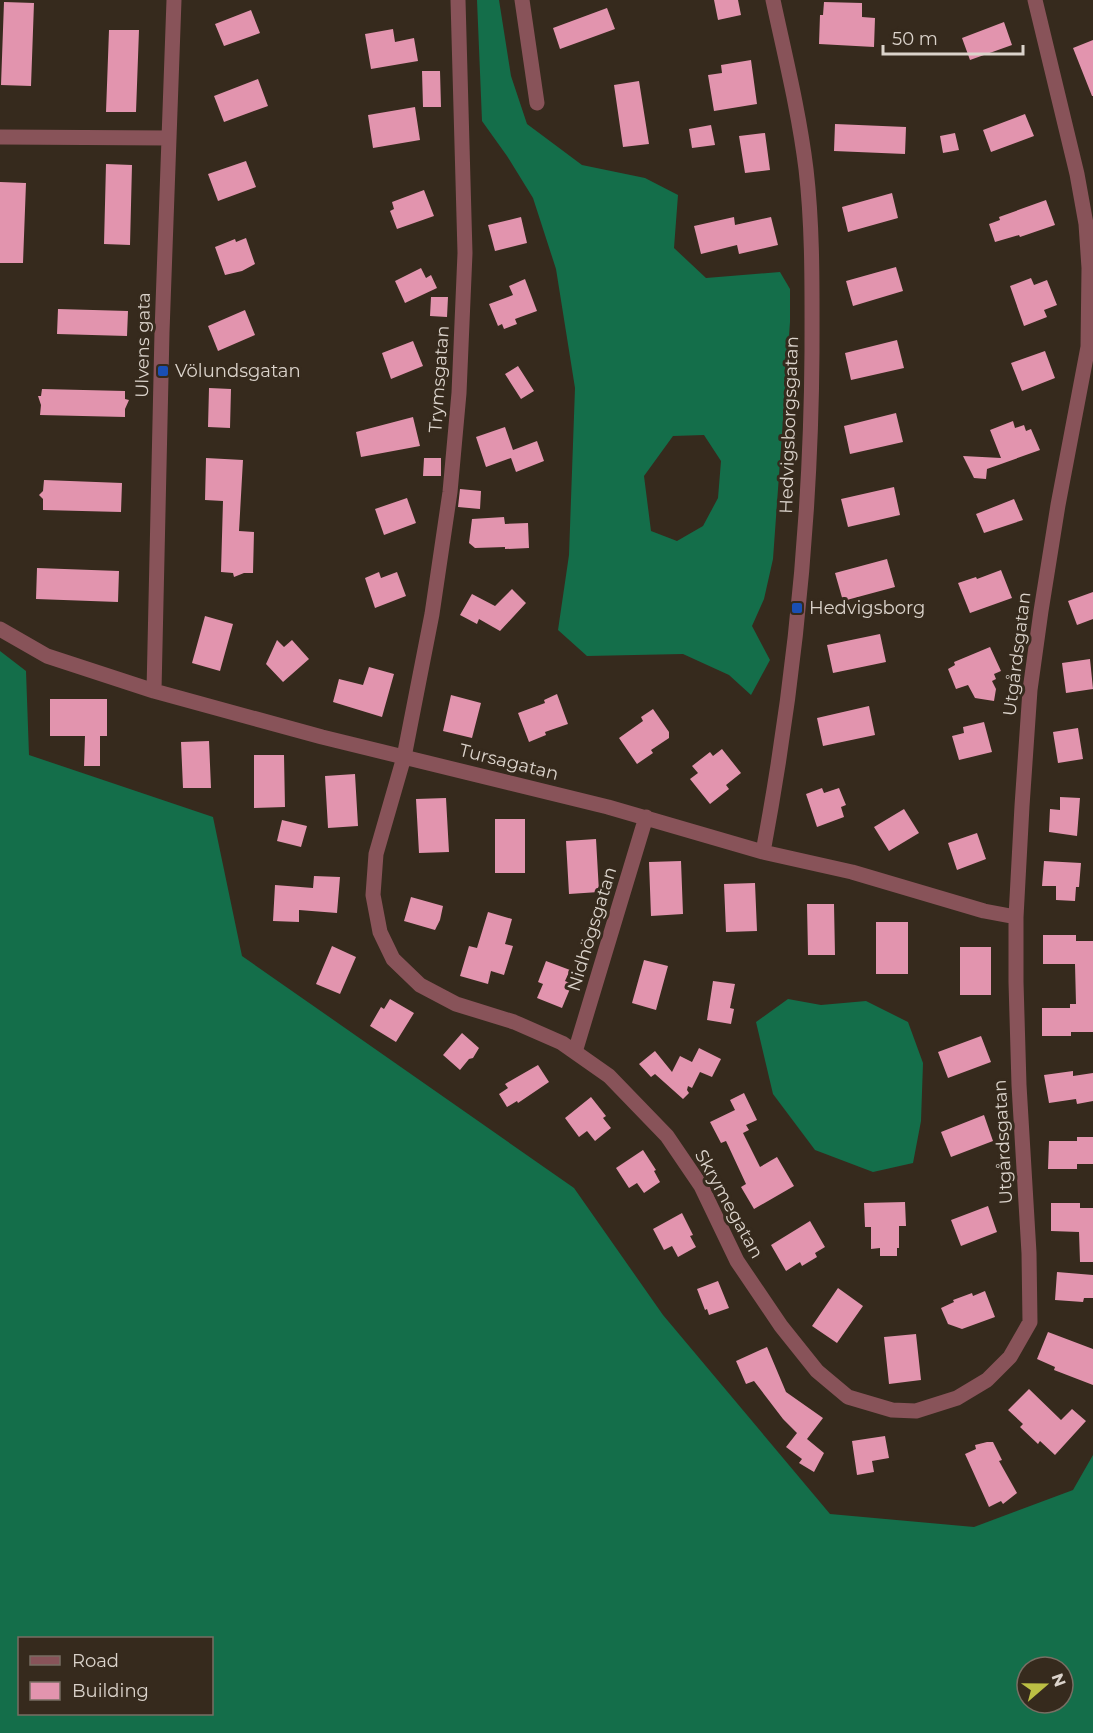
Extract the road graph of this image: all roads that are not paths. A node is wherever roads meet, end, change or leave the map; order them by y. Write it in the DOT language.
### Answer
graph roads {
  1 [pos="174,0"];
  2 [pos="458,0"];
  3 [pos="522,0"];
  4 [pos="773,0"];
  5 [pos="1035,0"];
  6 [pos="537,103"];
  7 [pos="0,137"];
  8 [pos="169,138"];
  9 [pos="0,629"];
  10 [pos="154,691"];
  11 [pos="404,757"];
  12 [pos="646,817"];
  13 [pos="762,852"];
  14 [pos="1016,917"];
  15 [pos="575,1052"];
  16 [pos="1030,1322"];
  1 -- 8 [label="street, Ulvens gata"];
  2 -- 11 [label="street, Trymsgatan"];
  3 -- 6 [label="street"];
  4 -- 13 [label="street, Hedvigsborgsgatan"];
  5 -- 14 [label="street, Utgårdsgatan"];
  7 -- 8 [label="street"];
  8 -- 10 [label="street, Ulvens gata"];
  9 -- 10 [label="street, Tursagatan"];
  10 -- 11 [label="street, Tursagatan"];
  11 -- 12 [label="street, Tursagatan"];
  11 -- 15 [label="street, Skrymegatan"];
  12 -- 13 [label="street, Tursagatan"];
  12 -- 15 [label="street, Nidhögsgatan"];
  13 -- 14 [label="street, Tursagatan"];
  14 -- 16 [label="street, Utgårdsgatan"];
  15 -- 16 [label="street, Skrymegatan"];
}
